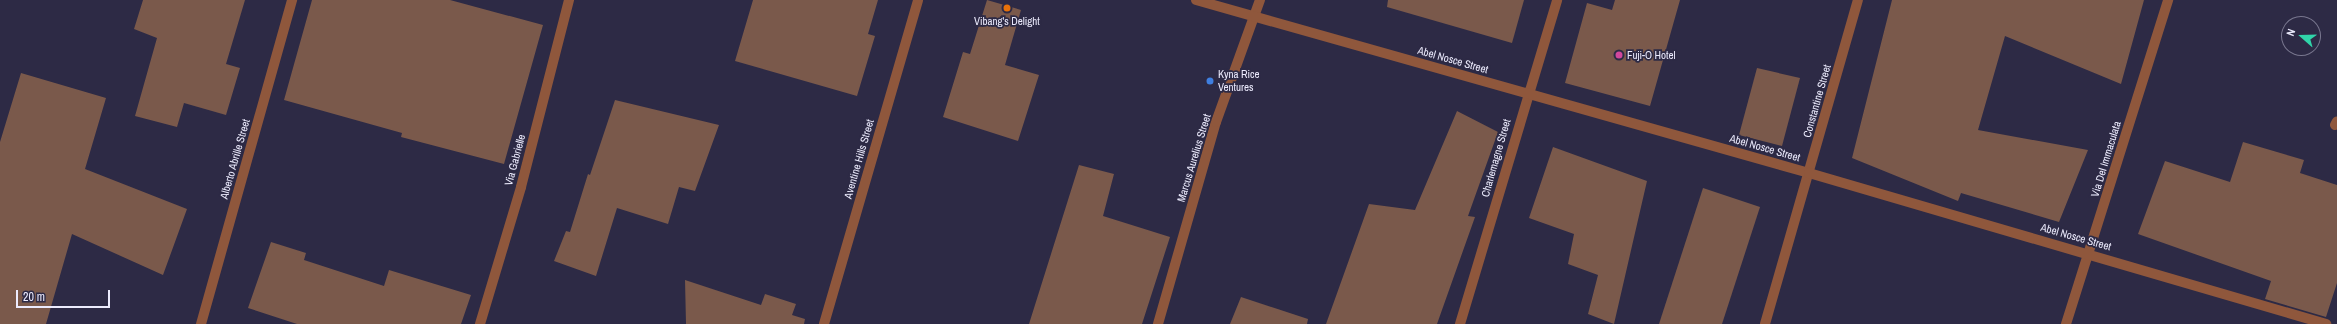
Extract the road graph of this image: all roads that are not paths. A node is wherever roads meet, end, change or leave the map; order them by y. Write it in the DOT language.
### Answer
graph roads {
  1 [pos="292,0"];
  2 [pos="569,0"];
  3 [pos="918,0"];
  4 [pos="1196,0"];
  5 [pos="1260,0"];
  6 [pos="1557,0"];
  7 [pos="1858,0"];
  8 [pos="2168,0"];
  9 [pos="1254,17"];
  10 [pos="1527,94"];
  11 [pos="1809,173"];
  12 [pos="2089,253"];
  13 [pos="201,324"];
  14 [pos="480,324"];
  15 [pos="824,324"];
  16 [pos="1158,324"];
  17 [pos="1460,324"];
  18 [pos="1764,324"];
  19 [pos="2066,324"];
  20 [pos="2326,324"];
  1 -- 13 [label="street, Alberto Abrille Street"];
  2 -- 14 [label="street, Via Gabrielle"];
  3 -- 15 [label="street, Aventine Hills Street"];
  4 -- 9 [label="street, Abel Nosce Street"];
  5 -- 9 [label="street, Marcus Aurelius Street"];
  6 -- 10 [label="street, Charlemagne Street"];
  7 -- 11 [label="street, Constantine Street"];
  8 -- 12 [label="street, Via Del Immaculata"];
  9 -- 10 [label="street, Abel Nosce Street"];
  9 -- 16 [label="street, Marcus Aurelius Street"];
  10 -- 11 [label="street, Abel Nosce Street"];
  10 -- 17 [label="street, Charlemagne Street"];
  11 -- 12 [label="street, Abel Nosce Street"];
  11 -- 18 [label="street, Constantine Street"];
  12 -- 19 [label="street, Via Del Immaculata"];
  12 -- 20 [label="street, Abel Nosce Street"];
}
